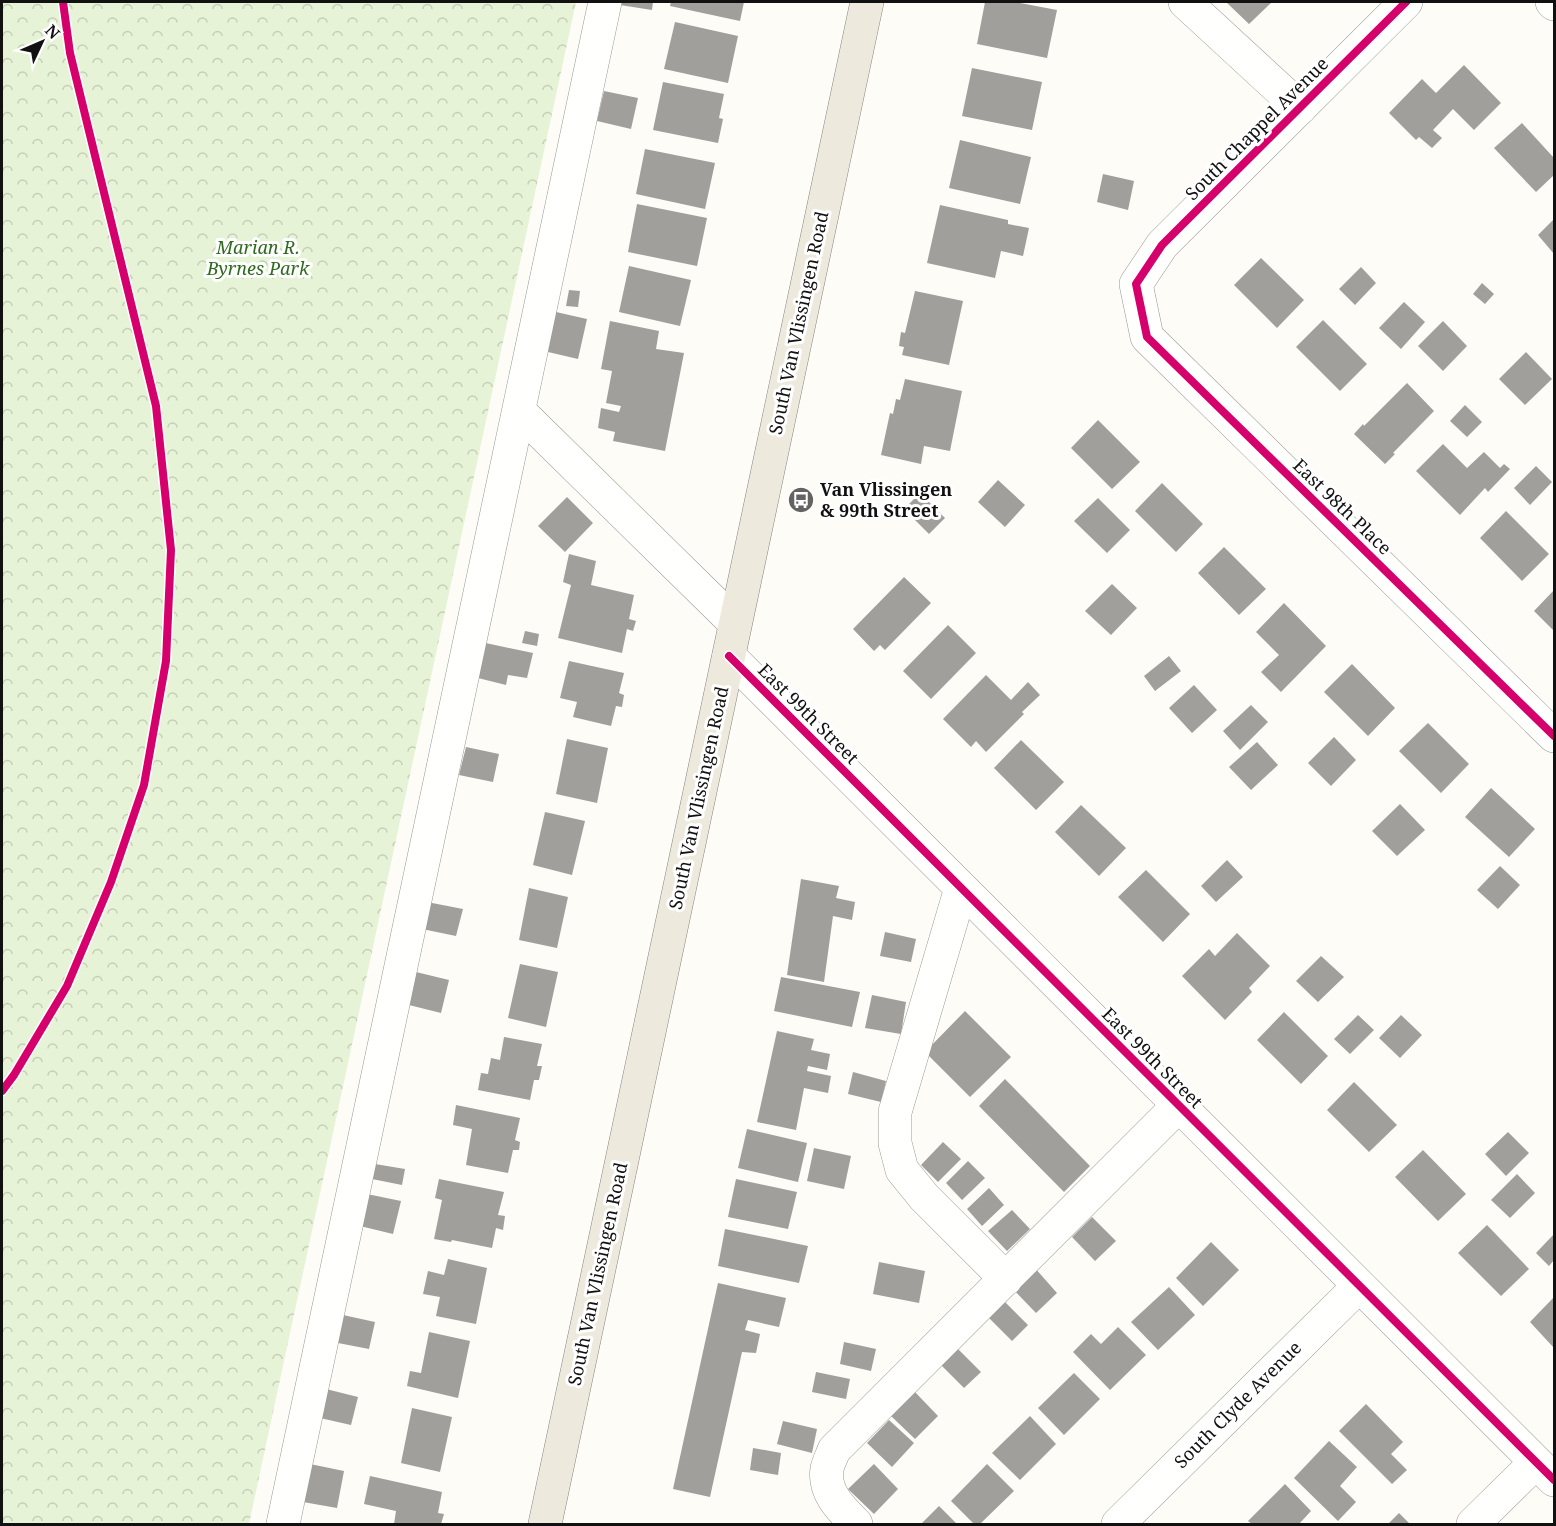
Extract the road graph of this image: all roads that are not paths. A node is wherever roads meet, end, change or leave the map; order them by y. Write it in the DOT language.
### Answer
graph roads {
  1 [pos="605,2"];
  2 [pos="867,2"];
  3 [pos="1185,2"];
  4 [pos="1406,2"];
  5 [pos="1300,108"];
  6 [pos="1136,284"];
  7 [pos="519,411"];
  8 [pos="735,623"];
  9 [pos="729,656"];
  10 [pos="1554,736"];
  11 [pos="961,888"];
  12 [pos="1179,1105"];
  13 [pos="1006,1279"];
  14 [pos="1359,1286"];
  15 [pos="1545,1471"];
  16 [pos="283,1524"];
  17 [pos="545,1524"];
  18 [pos="856,1524"];
  19 [pos="1118,1524"];
  20 [pos="1473,1524"];
  1 -- 7 [label="street"];
  2 -- 8 [label="main road, South Van Vlissingen Road"];
  3 -- 5 [label="street"];
  4 -- 5 [label="street, South Chappel Avenue"];
  5 -- 6 [label="street, South Chappel Avenue"];
  6 -- 10 [label="street, East 98th Place"];
  7 -- 8 [label="street"];
  7 -- 16 [label="street"];
  8 -- 9 [label="main road, South Van Vlissingen Road"];
  9 -- 11 [label="street, East 99th Street"];
  9 -- 17 [label="main road, South Van Vlissingen Road"];
  11 -- 12 [label="street, East 99th Street"];
  11 -- 13 [label="street"];
  12 -- 13 [label="street"];
  12 -- 14 [label="street, East 99th Street"];
  13 -- 18 [label="street"];
  14 -- 15 [label="street, East 99th Street"];
  14 -- 19 [label="street, South Clyde Avenue"];
  15 -- 20 [label="street"];
}
